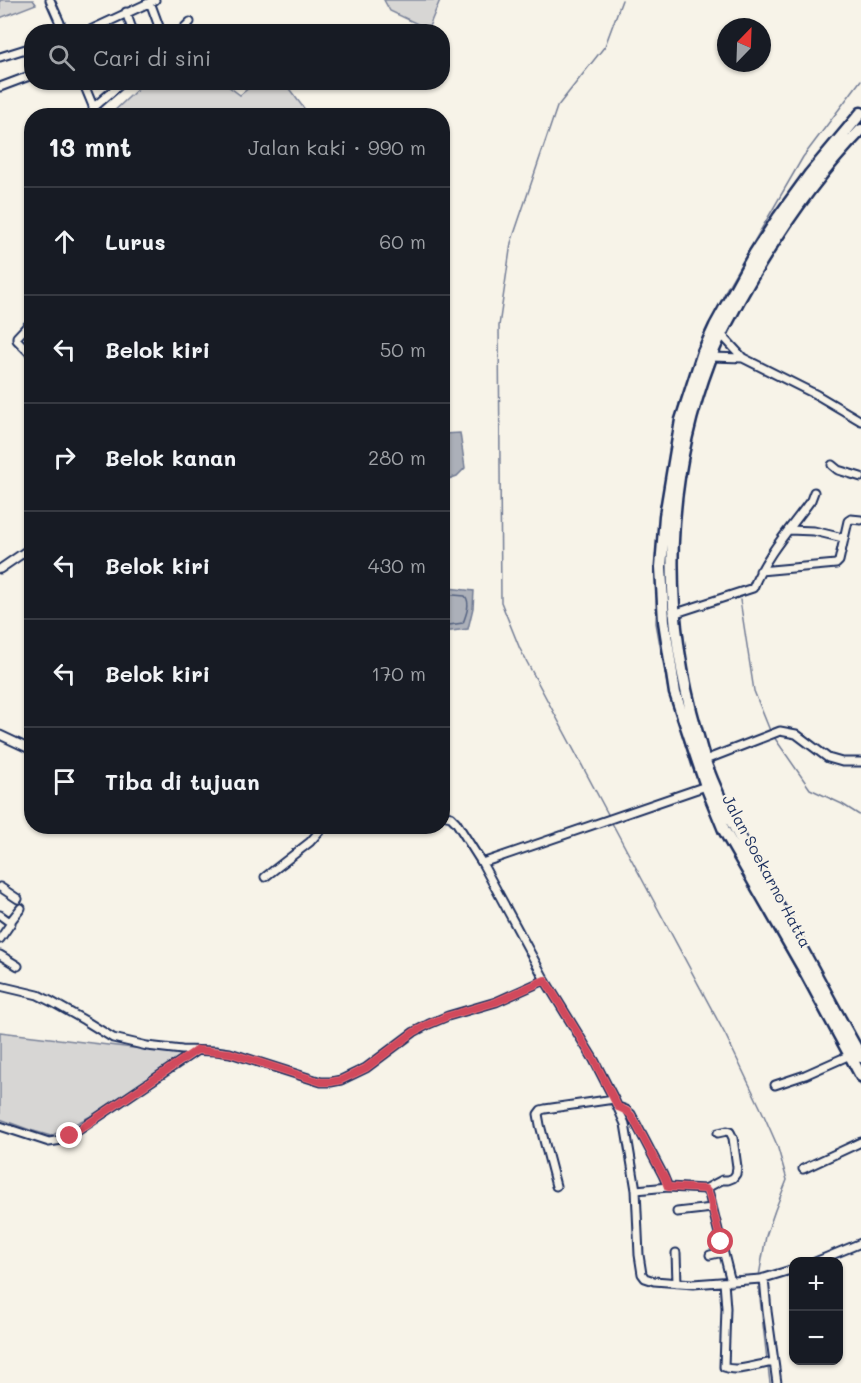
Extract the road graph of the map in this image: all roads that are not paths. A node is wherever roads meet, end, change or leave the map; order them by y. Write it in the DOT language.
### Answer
graph roads {
  1 [pos="50,0"];
  2 [pos="152,1"];
  3 [pos="126,12"];
  4 [pos="60,24"];
  5 [pos="108,24"];
  6 [pos="130,24"];
  7 [pos="159,24"];
  8 [pos="24,50"];
  9 [pos="0,57"];
  10 [pos="24,78"];
  11 [pos="0,87"];
  12 [pos="86,90"];
  13 [pos="114,90"];
  14 [pos="93,108"];
  15 [pos="861,113"];
  16 [pos="861,130"];
  17 [pos="24,330"];
  18 [pos="721,334"];
  19 [pos="24,347"];
  20 [pos="711,357"];
  21 [pos="743,358"];
  22 [pos="861,421"];
  23 [pos="832,465"];
  24 [pos="861,477"];
  25 [pos="814,492"];
  26 [pos="861,520"];
  27 [pos="789,530"];
  28 [pos="843,538"];
  29 [pos="24,552"];
  30 [pos="0,569"];
  31 [pos="760,571"];
  32 [pos="674,614"];
  33 [pos="0,735"];
  34 [pos="24,746"];
  35 [pos="705,760"];
  36 [pos="861,762"];
  37 [pos="701,788"];
  38 [pos="450,817"];
  39 [pos="317,834"];
  40 [pos="482,863"];
  41 [pos="265,877"];
  42 [pos="0,887"];
  43 [pos="18,899"];
  44 [pos="21,908"];
  45 [pos="0,915"];
  46 [pos="10,922"];
  47 [pos="0,939"];
  48 [pos="0,954"];
  49 [pos="18,966"];
  50 [pos="545,980"];
  51 [pos="0,986"];
  52 [pos="197,1050"];
  53 [pos="853,1056"];
  54 [pos="861,1076"];
  55 [pos="775,1085"];
  56 [pos="614,1099"];
  57 [pos="618,1107"];
  58 [pos="0,1126"];
  59 [pos="718,1133"];
  60 [pos="861,1142"];
  61 [pos="803,1169"];
  62 [pos="556,1185"];
  63 [pos="668,1187"];
  64 [pos="705,1189"];
  65 [pos="636,1190"];
  66 [pos="712,1208"];
  67 [pos="677,1212"];
  68 [pos="861,1243"];
  69 [pos="723,1251"];
  70 [pos="676,1253"];
  71 [pos="710,1255"];
  72 [pos="827,1257"];
  73 [pos="789,1271"];
  74 [pos="763,1279"];
  75 [pos="728,1282"];
  76 [pos="677,1283"];
  77 [pos="772,1362"];
  78 [pos="777,1383"];
  1 -- 4 [label="street"];
  2 -- 3 [label="street"];
  2 -- 7 [label="street"];
  3 -- 5 [label="street"];
  3 -- 6 [label="street"];
  8 -- 9 [label="street"];
  10 -- 11 [label="street"];
  12 -- 14 [label="street"];
  13 -- 14 [label="street"];
  15 -- 37 [label="highway, Jalan Soekarno Hatta"];
  16 -- 18 [label="highway, Jalan Soekarno Hatta"];
  17 -- 19 [label="street"];
  18 -- 20 [label="highway, Jalan Soekarno Hatta"];
  18 -- 21 [label="street"];
  20 -- 21 [label="street"];
  20 -- 32 [label="highway, Jalan Soekarno Hatta"];
  21 -- 22 [label="street"];
  23 -- 24 [label="street"];
  25 -- 27 [label="street"];
  26 -- 28 [label="street"];
  27 -- 28 [label="street"];
  27 -- 31 [label="street"];
  28 -- 31 [label="street"];
  29 -- 30 [label="street"];
  31 -- 32 [label="street"];
  32 -- 35 [label="highway, Jalan Soekarno Hatta"];
  33 -- 34 [label="street"];
  35 -- 36 [label="street"];
  35 -- 53 [label="highway, Jalan Soekarno Hatta"];
  37 -- 40 [label="street"];
  37 -- 53 [label="highway, Jalan Soekarno Hatta"];
  38 -- 40 [label="street"];
  39 -- 41 [label="street"];
  40 -- 50 [label="street"];
  42 -- 43 [label="street"];
  44 -- 46 [label="street"];
  45 -- 46 [label="street"];
  46 -- 47 [label="street"];
  48 -- 49 [label="street"];
  50 -- 52 [label="street"];
  50 -- 56 [label="street"];
  51 -- 52 [label="street"];
  52 -- 58 [label="street"];
  53 -- 54 [label="highway, Jalan Soekarno Hatta"];
  53 -- 55 [label="street"];
  56 -- 57 [label="street"];
  56 -- 62 [label="street"];
  57 -- 63 [label="street"];
  57 -- 65 [label="street"];
  59 -- 64 [label="street"];
  60 -- 61 [label="street"];
  63 -- 64 [label="street"];
  63 -- 65 [label="street"];
  64 -- 66 [label="street"];
  65 -- 76 [label="street"];
  66 -- 67 [label="street"];
  66 -- 69 [label="street"];
  68 -- 72 [label="street"];
  69 -- 71 [label="street"];
  69 -- 75 [label="street"];
  70 -- 76 [label="street"];
  73 -- 74 [label="street"];
  74 -- 75 [label="street"];
  74 -- 77 [label="street"];
  75 -- 76 [label="street"];
  75 -- 77 [label="street"];
  77 -- 78 [label="street"];
}
